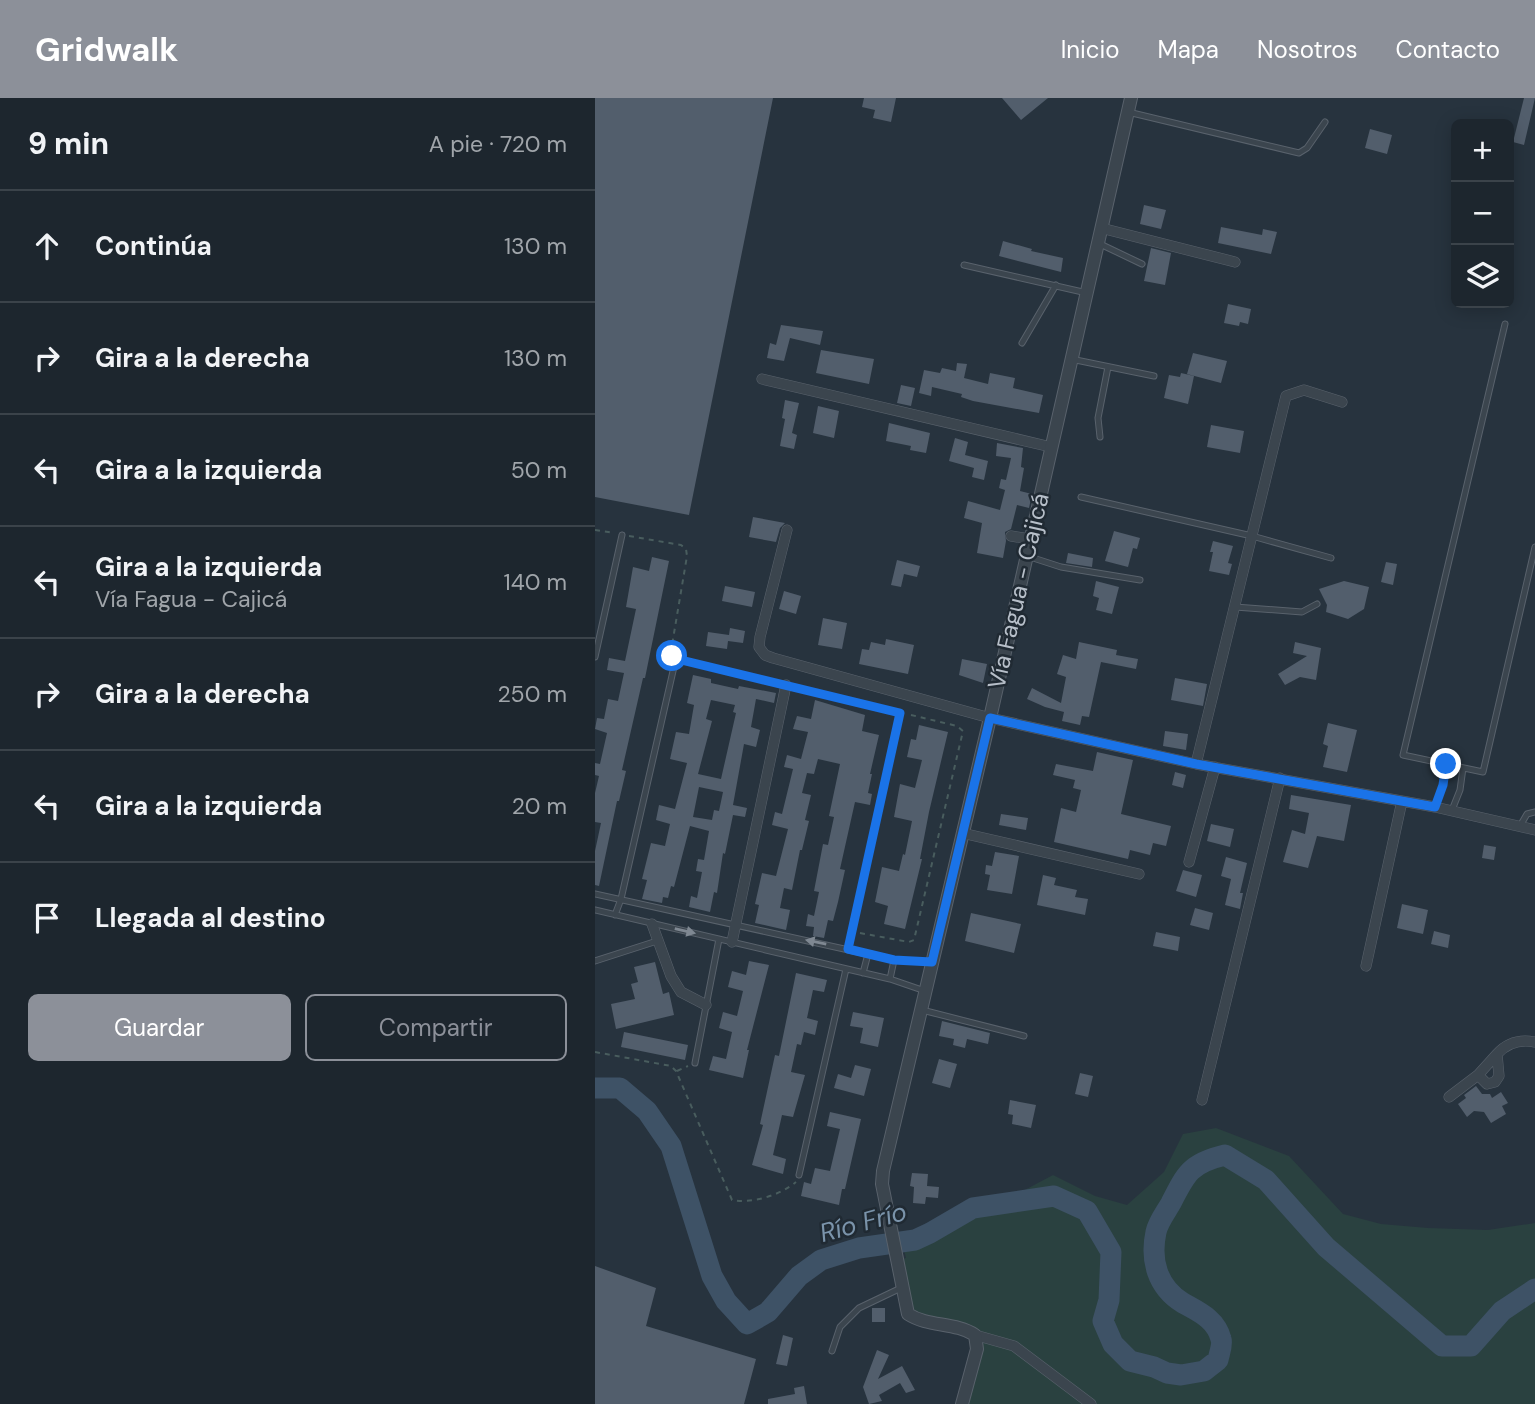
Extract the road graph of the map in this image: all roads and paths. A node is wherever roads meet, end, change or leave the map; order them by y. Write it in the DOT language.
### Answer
graph roads {
  1 [pos="1131,98"];
  2 [pos="1128,112"];
  3 [pos="1325,122"];
  4 [pos="1101,228"];
  5 [pos="1098,243"];
  6 [pos="1235,262"];
  7 [pos="1142,264"];
  8 [pos="964,265"];
  9 [pos="1056,285"];
  10 [pos="1087,293"];
  11 [pos="1505,324"];
  12 [pos="1022,343"];
  13 [pos="1071,359"];
  14 [pos="1108,367"];
  15 [pos="1154,376"];
  16 [pos="762,379"];
  17 [pos="1342,402"];
  18 [pos="1100,437"];
  19 [pos="1051,447"];
  20 [pos="1081,497"];
  21 [pos="595,530"];
  22 [pos="787,530"];
  23 [pos="622,535"];
  24 [pos="1011,536"];
  25 [pos="1252,537"];
  26 [pos="1030,539"];
  27 [pos="1535,547"];
  28 [pos="1026,555"];
  29 [pos="1331,558"];
  30 [pos="1140,580"];
  31 [pos="1317,604"];
  32 [pos="1235,607"];
  33 [pos="595,657"];
  34 [pos="676,658"];
  35 [pos="786,685"];
  36 [pos="900,713"];
  37 [pos="990,718"];
  38 [pos="1196,764"];
  39 [pos="1446,764"];
  40 [pos="1215,767"];
  41 [pos="1463,768"];
  42 [pos="1280,778"];
  43 [pos="1402,801"];
  44 [pos="1435,807"];
  45 [pos="1453,810"];
  46 [pos="1535,812"];
  47 [pos="1520,826"];
  48 [pos="1535,830"];
  49 [pos="962,833"];
  50 [pos="1189,862"];
  51 [pos="1139,874"];
  52 [pos="595,894"];
  53 [pos="621,900"];
  54 [pos="595,910"];
  55 [pos="615,915"];
  56 [pos="653,924"];
  57 [pos="735,925"];
  58 [pos="852,931"];
  59 [pos="719,939"];
  60 [pos="657,941"];
  61 [pos="732,942"];
  62 [pos="848,949"];
  63 [pos="868,954"];
  64 [pos="894,960"];
  65 [pos="595,961"];
  66 [pos="932,962"];
  67 [pos="1366,966"];
  68 [pos="846,969"];
  69 [pos="863,973"];
  70 [pos="890,979"];
  71 [pos="925,991"];
  72 [pos="706,1005"];
  73 [pos="922,1010"];
  74 [pos="1024,1036"];
  75 [pos="1535,1042"];
  76 [pos="595,1052"];
  77 [pos="1497,1054"];
  78 [pos="695,1063"];
  79 [pos="676,1071"];
  80 [pos="1478,1074"];
  81 [pos="1449,1097"];
  82 [pos="1202,1100"];
  83 [pos="799,1175"];
  84 [pos="903,1287"];
  85 [pos="975,1335"];
  86 [pos="832,1351"];
  87 [pos="962,1404"];
  88 [pos="1091,1404"];
  1 -- 2 [label="street, Vía Fagua - Cajicá"];
  2 -- 3 [label="lane"];
  2 -- 4 [label="street, Vía Fagua - Cajicá"];
  4 -- 5 [label="street, Vía Fagua - Cajicá"];
  4 -- 6 [label="street"];
  5 -- 7 [label="lane"];
  5 -- 10 [label="street, Vía Fagua - Cajicá"];
  8 -- 9 [label="lane"];
  9 -- 10 [label="lane"];
  9 -- 12 [label="lane"];
  10 -- 13 [label="street, Vía Fagua - Cajicá"];
  11 -- 39 [label="lane"];
  13 -- 14 [label="lane"];
  13 -- 19 [label="street, Vía Fagua - Cajicá"];
  14 -- 15 [label="lane"];
  14 -- 18 [label="lane"];
  16 -- 19 [label="street"];
  17 -- 25 [label="street"];
  19 -- 26 [label="street, Vía Fagua - Cajicá"];
  20 -- 25 [label="lane"];
  21 -- 23 [label="path"];
  22 -- 37 [label="street"];
  23 -- 33 [label="lane"];
  23 -- 34 [label="path"];
  24 -- 26 [label="street"];
  25 -- 29 [label="lane"];
  25 -- 32 [label="street"];
  26 -- 28 [label="street, Vía Fagua - Cajicá"];
  27 -- 41 [label="lane"];
  28 -- 30 [label="lane"];
  28 -- 37 [label="street, Vía Fagua - Cajicá"];
  31 -- 32 [label="lane"];
  32 -- 38 [label="street"];
  34 -- 35 [label="path"];
  34 -- 53 [label="lane"];
  35 -- 36 [label="path"];
  35 -- 57 [label="street"];
  36 -- 58 [label="lane"];
  36 -- 58 [label="path"];
  37 -- 38 [label="street"];
  37 -- 49 [label="street, Vía Fagua - Cajicá"];
  38 -- 40 [label="street"];
  39 -- 41 [label="lane"];
  39 -- 44 [label="lane"];
  40 -- 42 [label="street"];
  40 -- 50 [label="street"];
  41 -- 45 [label="lane"];
  42 -- 43 [label="street"];
  42 -- 82 [label="street"];
  43 -- 44 [label="street"];
  43 -- 67 [label="street"];
  44 -- 45 [label="street"];
  45 -- 47 [label="street"];
  46 -- 47 [label="lane"];
  47 -- 48 [label="street"];
  49 -- 51 [label="street"];
  49 -- 66 [label="street, Vía Fagua - Cajicá"];
  52 -- 53 [label="lane"];
  53 -- 55 [label="lane"];
  53 -- 57 [label="lane"];
  54 -- 55 [label="lane"];
  55 -- 56 [label="lane"];
  56 -- 59 [label="lane, one-way"];
  56 -- 60 [label="street"];
  57 -- 61 [label="street"];
  62 -- 57 [label="lane, one-way"];
  58 -- 62 [label="lane"];
  59 -- 61 [label="lane"];
  59 -- 72 [label="lane"];
  60 -- 65 [label="lane"];
  60 -- 72 [label="street"];
  61 -- 68 [label="lane"];
  62 -- 63 [label="lane"];
  63 -- 64 [label="lane"];
  63 -- 69 [label="lane"];
  64 -- 66 [label="lane"];
  64 -- 70 [label="lane"];
  66 -- 71 [label="street, Vía Fagua - Cajicá"];
  68 -- 69 [label="lane"];
  68 -- 83 [label="lane"];
  69 -- 70 [label="lane"];
  70 -- 71 [label="lane"];
  71 -- 73 [label="street, Vía Fagua - Cajicá"];
  72 -- 78 [label="lane"];
  73 -- 74 [label="lane"];
  73 -- 84 [label="street, Vía Fagua - Cajicá"];
  75 -- 77 [label="street"];
  76 -- 79 [label="path"];
  77 -- 80 [label="street"];
  77 -- 80 [label="street"];
  78 -- 79 [label="path"];
  79 -- 83 [label="path"];
  80 -- 81 [label="street"];
  84 -- 85 [label="street, Vía Fagua - Cajicá"];
  84 -- 86 [label="lane"];
  85 -- 87 [label="street"];
  85 -- 88 [label="street"];
}
